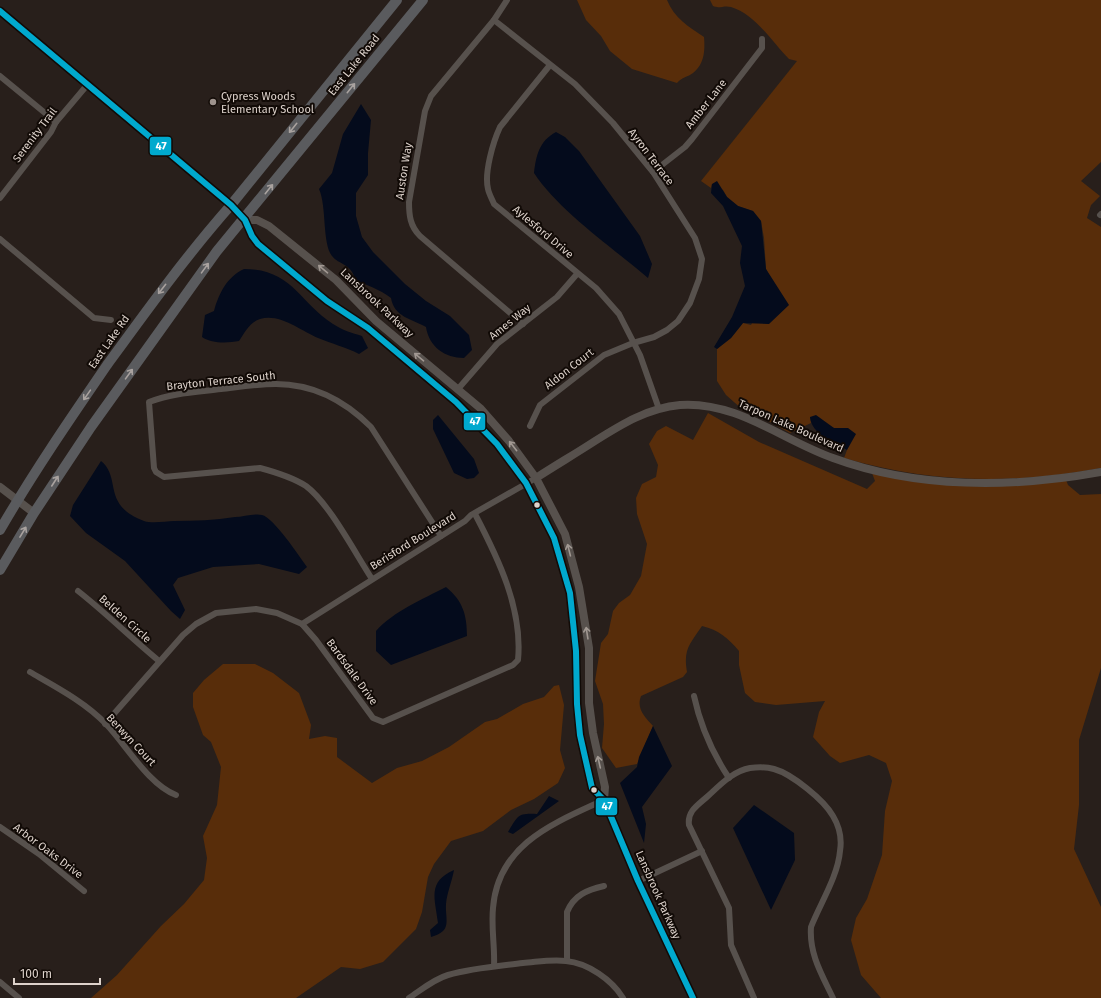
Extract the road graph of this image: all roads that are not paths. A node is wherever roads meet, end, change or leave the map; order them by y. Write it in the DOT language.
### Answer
graph roads {
  1 [pos="397,0"];
  2 [pos="422,0"];
  3 [pos="507,0"];
  4 [pos="0,11"];
  5 [pos="494,20"];
  6 [pos="762,39"];
  7 [pos="550,65"];
  8 [pos="0,76"];
  9 [pos="88,84"];
  10 [pos="56,122"];
  11 [pos="653,172"];
  12 [pos="0,198"];
  13 [pos="231,204"];
  14 [pos="244,220"];
  15 [pos="0,239"];
  16 [pos="577,274"];
  17 [pos="110,320"];
  18 [pos="523,324"];
  19 [pos="633,343"];
  20 [pos="458,389"];
  21 [pos="659,409"];
  22 [pos="530,426"];
  23 [pos="1101,472"];
  24 [pos="536,478"];
  25 [pos="526,483"];
  26 [pos="0,487"];
  27 [pos="17,501"];
  28 [pos="34,514"];
  29 [pos="474,514"];
  30 [pos="0,530"];
  31 [pos="440,536"];
  32 [pos="0,570"];
  33 [pos="372,579"];
  34 [pos="78,592"];
  35 [pos="302,624"];
  36 [pos="159,661"];
  37 [pos="30,672"];
  38 [pos="694,696"];
  39 [pos="105,724"];
  40 [pos="729,778"];
  41 [pos="176,795"];
  42 [pos="604,800"];
  43 [pos="0,827"];
  44 [pos="702,851"];
  45 [pos="638,881"];
  46 [pos="604,886"];
  47 [pos="84,891"];
  48 [pos="567,961"];
  49 [pos="494,966"];
  50 [pos="0,982"];
  51 [pos="19,998"];
  52 [pos="409,998"];
  53 [pos="623,998"];
  54 [pos="693,998"];
  55 [pos="754,998"];
  56 [pos="833,998"];
  1 -- 13 [label="main road, East Lake Rd, one-way"];
  14 -- 2 [label="main road, East Lake Road, one-way"];
  3 -- 5 [label="street, Auston Way"];
  4 -- 9 [label="street"];
  5 -- 7 [label="street, Ayron Terrace"];
  5 -- 18 [label="street, Auston Way"];
  6 -- 11 [label="street, Amber Lane"];
  7 -- 11 [label="street, Ayron Terrace"];
  7 -- 16 [label="street, Aylesford Drive"];
  8 -- 10 [label="street"];
  9 -- 10 [label="street, Serenity Trail"];
  9 -- 13 [label="street"];
  10 -- 12 [label="street, Serenity Trail"];
  11 -- 19 [label="street, Ayron Terrace"];
  13 -- 14 [label="street"];
  13 -- 27 [label="main road, East Lake Rd, one-way"];
  20 -- 14 [label="street, Lansbrook Parkway, one-way"];
  14 -- 25 [label="street, Lansbrook Parkway"];
  28 -- 14 [label="main road, one-way"];
  15 -- 17 [label="street"];
  16 -- 18 [label="street, Ames Way"];
  16 -- 19 [label="street, Aylesford Drive"];
  18 -- 20 [label="street, Ames Way"];
  19 -- 21 [label="street, Aylesford Drive"];
  19 -- 22 [label="street, Aldon Court"];
  24 -- 20 [label="street, Lansbrook Parkway, one-way"];
  21 -- 23 [label="street, Tarpon Lake Boulevard"];
  21 -- 24 [label="street, Tarpon Lake Boulevard"];
  24 -- 25 [label="street, Berisford Boulevard"];
  42 -- 24 [label="street, Lansbrook Parkway, one-way"];
  25 -- 29 [label="street, Berisford Boulevard"];
  25 -- 42 [label="street, Lansbrook Parkway"];
  26 -- 27 [label="street"];
  27 -- 28 [label="street"];
  27 -- 30 [label="main road"];
  32 -- 28 [label="main road, one-way"];
  29 -- 31 [label="street, Berisford Boulevard"];
  29 -- 35 [label="street, Bardsdale Drive"];
  31 -- 33 [label="street, Berisford Boulevard"];
  31 -- 33 [label="street, Brayton Terrace South"];
  33 -- 35 [label="street, Berisford Boulevard"];
  34 -- 36 [label="street, Belden Circle"];
  35 -- 36 [label="street, Bardsdale Drive"];
  36 -- 39 [label="street, Bardsdale Drive"];
  37 -- 39 [label="street, Berwyn Court"];
  38 -- 40 [label="street"];
  39 -- 41 [label="street, Berwyn Court"];
  40 -- 44 [label="street"];
  40 -- 56 [label="street"];
  42 -- 45 [label="street, Lansbrook Parkway"];
  42 -- 49 [label="street"];
  43 -- 47 [label="street, Arbor Oaks Drive"];
  44 -- 45 [label="street"];
  44 -- 55 [label="street"];
  45 -- 54 [label="street, Lansbrook Parkway"];
  46 -- 48 [label="street"];
  48 -- 49 [label="street"];
  48 -- 53 [label="street"];
  49 -- 52 [label="street"];
  50 -- 51 [label="street"];
}
